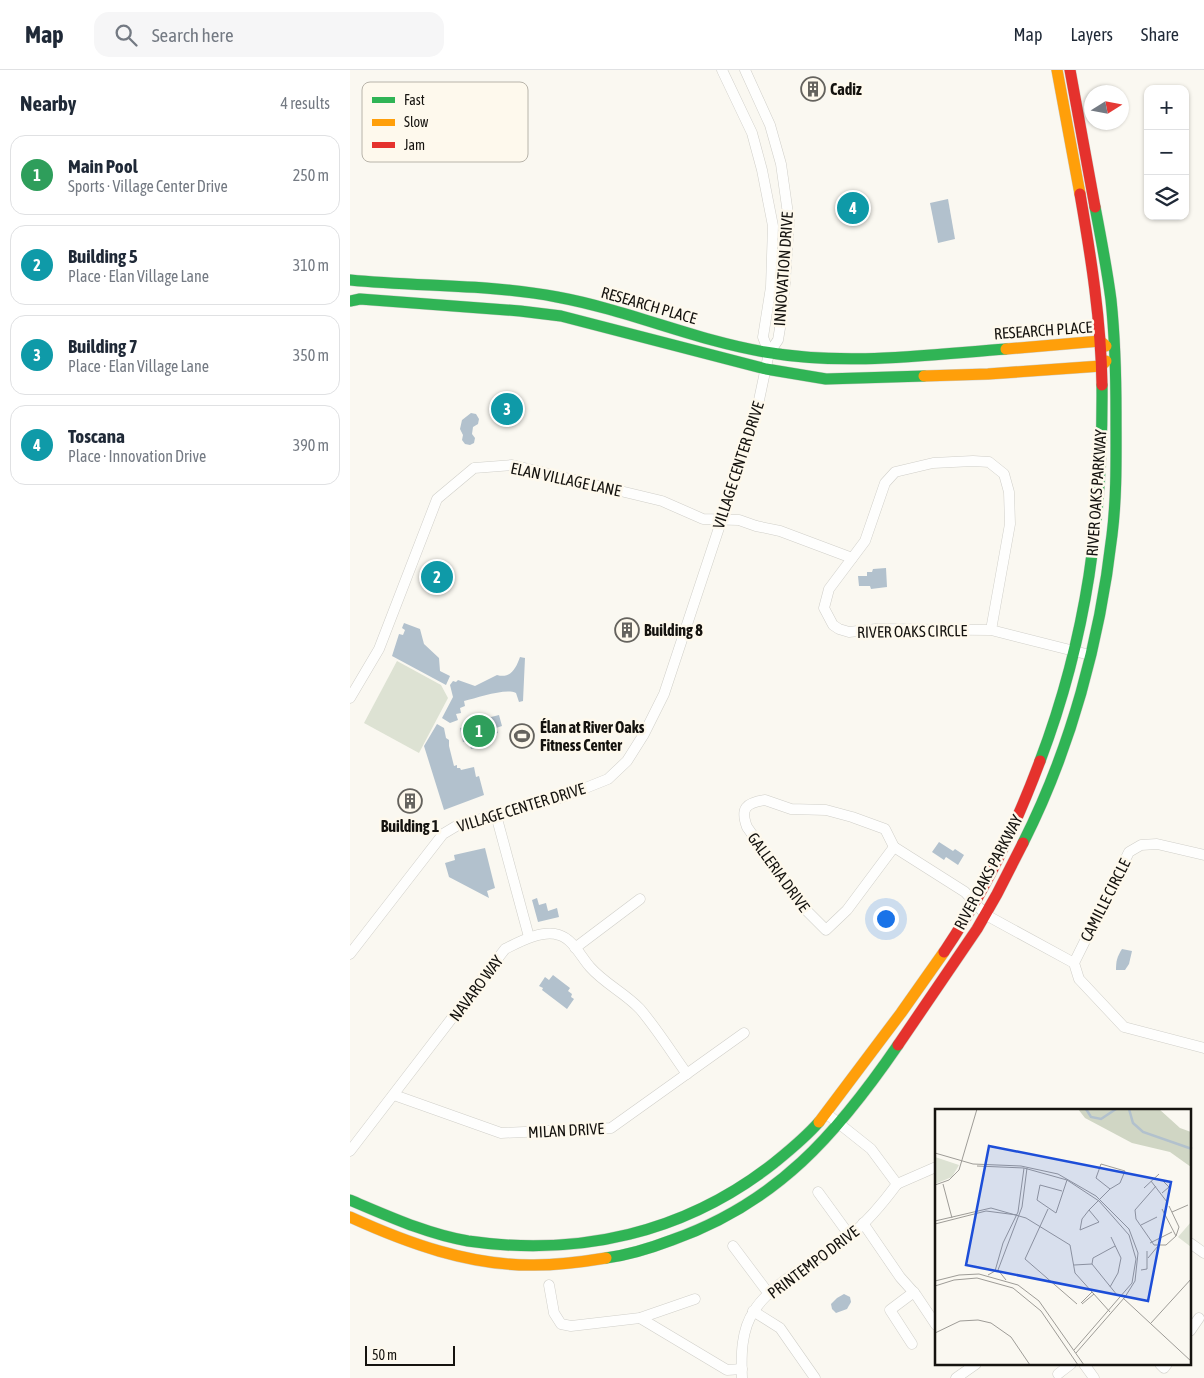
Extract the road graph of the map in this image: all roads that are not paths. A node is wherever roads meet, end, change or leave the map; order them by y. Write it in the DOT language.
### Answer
graph roads {
  1 [pos="722,70"];
  2 [pos="745,70"];
  3 [pos="1057,70"];
  4 [pos="1070,70"];
  5 [pos="1073,83"];
  6 [pos="1059,86"];
  7 [pos="1095,206"];
  8 [pos="1083,208"];
  9 [pos="350,280"];
  10 [pos="350,300"];
  11 [pos="1100,341"];
  12 [pos="768,353"];
  13 [pos="1115,353"];
  14 [pos="1101,366"];
  15 [pos="766,369"];
  16 [pos="721,520"];
  17 [pos="852,558"];
  18 [pos="991,630"];
  19 [pos="1076,651"];
  20 [pos="1090,655"];
  21 [pos="350,698"];
  22 [pos="496,815"];
  23 [pos="894,847"];
  24 [pos="1204,855"];
  25 [pos="640,899"];
  26 [pos="974,904"];
  27 [pos="986,915"];
  28 [pos="528,937"];
  29 [pos="575,948"];
  30 [pos="350,954"];
  31 [pos="1074,963"];
  32 [pos="744,1032"];
  33 [pos="1204,1048"];
  34 [pos="687,1074"];
  35 [pos="394,1095"];
  36 [pos="827,1114"];
  37 [pos="840,1124"];
  38 [pos="350,1151"];
  39 [pos="935,1167"];
  40 [pos="897,1184"];
  41 [pos="818,1192"];
  42 [pos="350,1200"];
  43 [pos="350,1217"];
  44 [pos="864,1223"];
  45 [pos="850,1236"];
  46 [pos="1192,1245"];
  47 [pos="733,1246"];
  48 [pos="1204,1254"];
  49 [pos="550,1285"];
  50 [pos="914,1292"];
  51 [pos="768,1294"];
  52 [pos="695,1299"];
  53 [pos="754,1311"];
  54 [pos="640,1318"];
  55 [pos="1199,1318"];
  56 [pos="935,1324"];
  57 [pos="1192,1328"];
  58 [pos="912,1344"];
  59 [pos="973,1366"];
  60 [pos="1068,1366"];
  61 [pos="1085,1366"];
  62 [pos="742,1373"];
  63 [pos="1058,1374"];
  64 [pos="815,1378"];
  65 [pos="956,1378"];
  66 [pos="1094,1378"];
  1 -- 12 [label="street, INNOVATION DRIVE"];
  2 -- 12 [label="street, INNOVATION DRIVE"];
  3 -- 6 [label="street, RIVER OAKS PARKWAY"];
  4 -- 5 [label="street, RIVER OAKS PARKWAY"];
  5 -- 6 [label="street"];
  5 -- 7 [label="street, RIVER OAKS PARKWAY"];
  6 -- 8 [label="street, RIVER OAKS PARKWAY"];
  7 -- 8 [label="street"];
  7 -- 13 [label="street, RIVER OAKS PARKWAY"];
  8 -- 11 [label="street, RIVER OAKS PARKWAY"];
  9 -- 12 [label="street, RESEARCH PLACE"];
  10 -- 15 [label="street, RESEARCH PLACE"];
  11 -- 12 [label="street, RESEARCH PLACE"];
  11 -- 13 [label="street, RESEARCH PLACE"];
  11 -- 14 [label="street, RIVER OAKS PARKWAY"];
  12 -- 15 [label="street, INNOVATION DRIVE"];
  13 -- 14 [label="street"];
  13 -- 20 [label="street, RIVER OAKS PARKWAY"];
  14 -- 15 [label="street, RESEARCH PLACE"];
  14 -- 19 [label="street, RIVER OAKS PARKWAY"];
  15 -- 16 [label="street, VILLAGE CENTER DRIVE"];
  16 -- 17 [label="street, ELAN VILLAGE LANE"];
  16 -- 21 [label="street, ELAN VILLAGE LANE"];
  16 -- 22 [label="street, VILLAGE CENTER DRIVE"];
  17 -- 18 [label="street, RIVER OAKS CIRCLE"];
  17 -- 18 [label="street, RIVER OAKS CIRCLE"];
  18 -- 19 [label="street, RIVER OAKS CIRCLE"];
  19 -- 20 [label="street, RIVER OAKS CIRCLE"];
  19 -- 26 [label="street, RIVER OAKS PARKWAY"];
  20 -- 27 [label="street, RIVER OAKS PARKWAY"];
  22 -- 28 [label="street"];
  22 -- 30 [label="street, VILLAGE CENTER DRIVE"];
  23 -- 23 [label="street, GALLERIA DRIVE"];
  23 -- 26 [label="street, GALLERIA DRIVE"];
  24 -- 31 [label="street, CAMILLE CIRCLE"];
  25 -- 29 [label="street"];
  26 -- 27 [label="street"];
  26 -- 36 [label="street, RIVER OAKS PARKWAY"];
  27 -- 31 [label="street"];
  27 -- 37 [label="street, RIVER OAKS PARKWAY"];
  28 -- 29 [label="street, NAVARO WAY"];
  28 -- 35 [label="street, NAVARO WAY"];
  29 -- 34 [label="street, NAVARO WAY"];
  31 -- 33 [label="street"];
  32 -- 34 [label="street, MILAN DRIVE"];
  34 -- 35 [label="street, MILAN DRIVE"];
  35 -- 38 [label="street, NAVARO WAY"];
  36 -- 37 [label="street"];
  36 -- 42 [label="street, RIVER OAKS PARKWAY"];
  37 -- 40 [label="street"];
  37 -- 43 [label="street, RIVER OAKS PARKWAY"];
  39 -- 40 [label="street"];
  40 -- 44 [label="street, PRINTEMPO DRIVE"];
  41 -- 45 [label="street"];
  44 -- 45 [label="street, PRINTEMPO DRIVE"];
  44 -- 50 [label="street"];
  45 -- 51 [label="street, PRINTEMPO DRIVE"];
  46 -- 48 [label="street"];
  47 -- 51 [label="street"];
  49 -- 54 [label="street"];
  50 -- 56 [label="street"];
  50 -- 58 [label="street"];
  51 -- 53 [label="street, PRINTEMPO DRIVE"];
  52 -- 54 [label="street"];
  53 -- 62 [label="street, PRINTEMPO DRIVE"];
  53 -- 64 [label="street"];
  54 -- 62 [label="street"];
  55 -- 57 [label="street"];
  59 -- 65 [label="street"];
  60 -- 63 [label="street"];
  61 -- 66 [label="street"];
}
